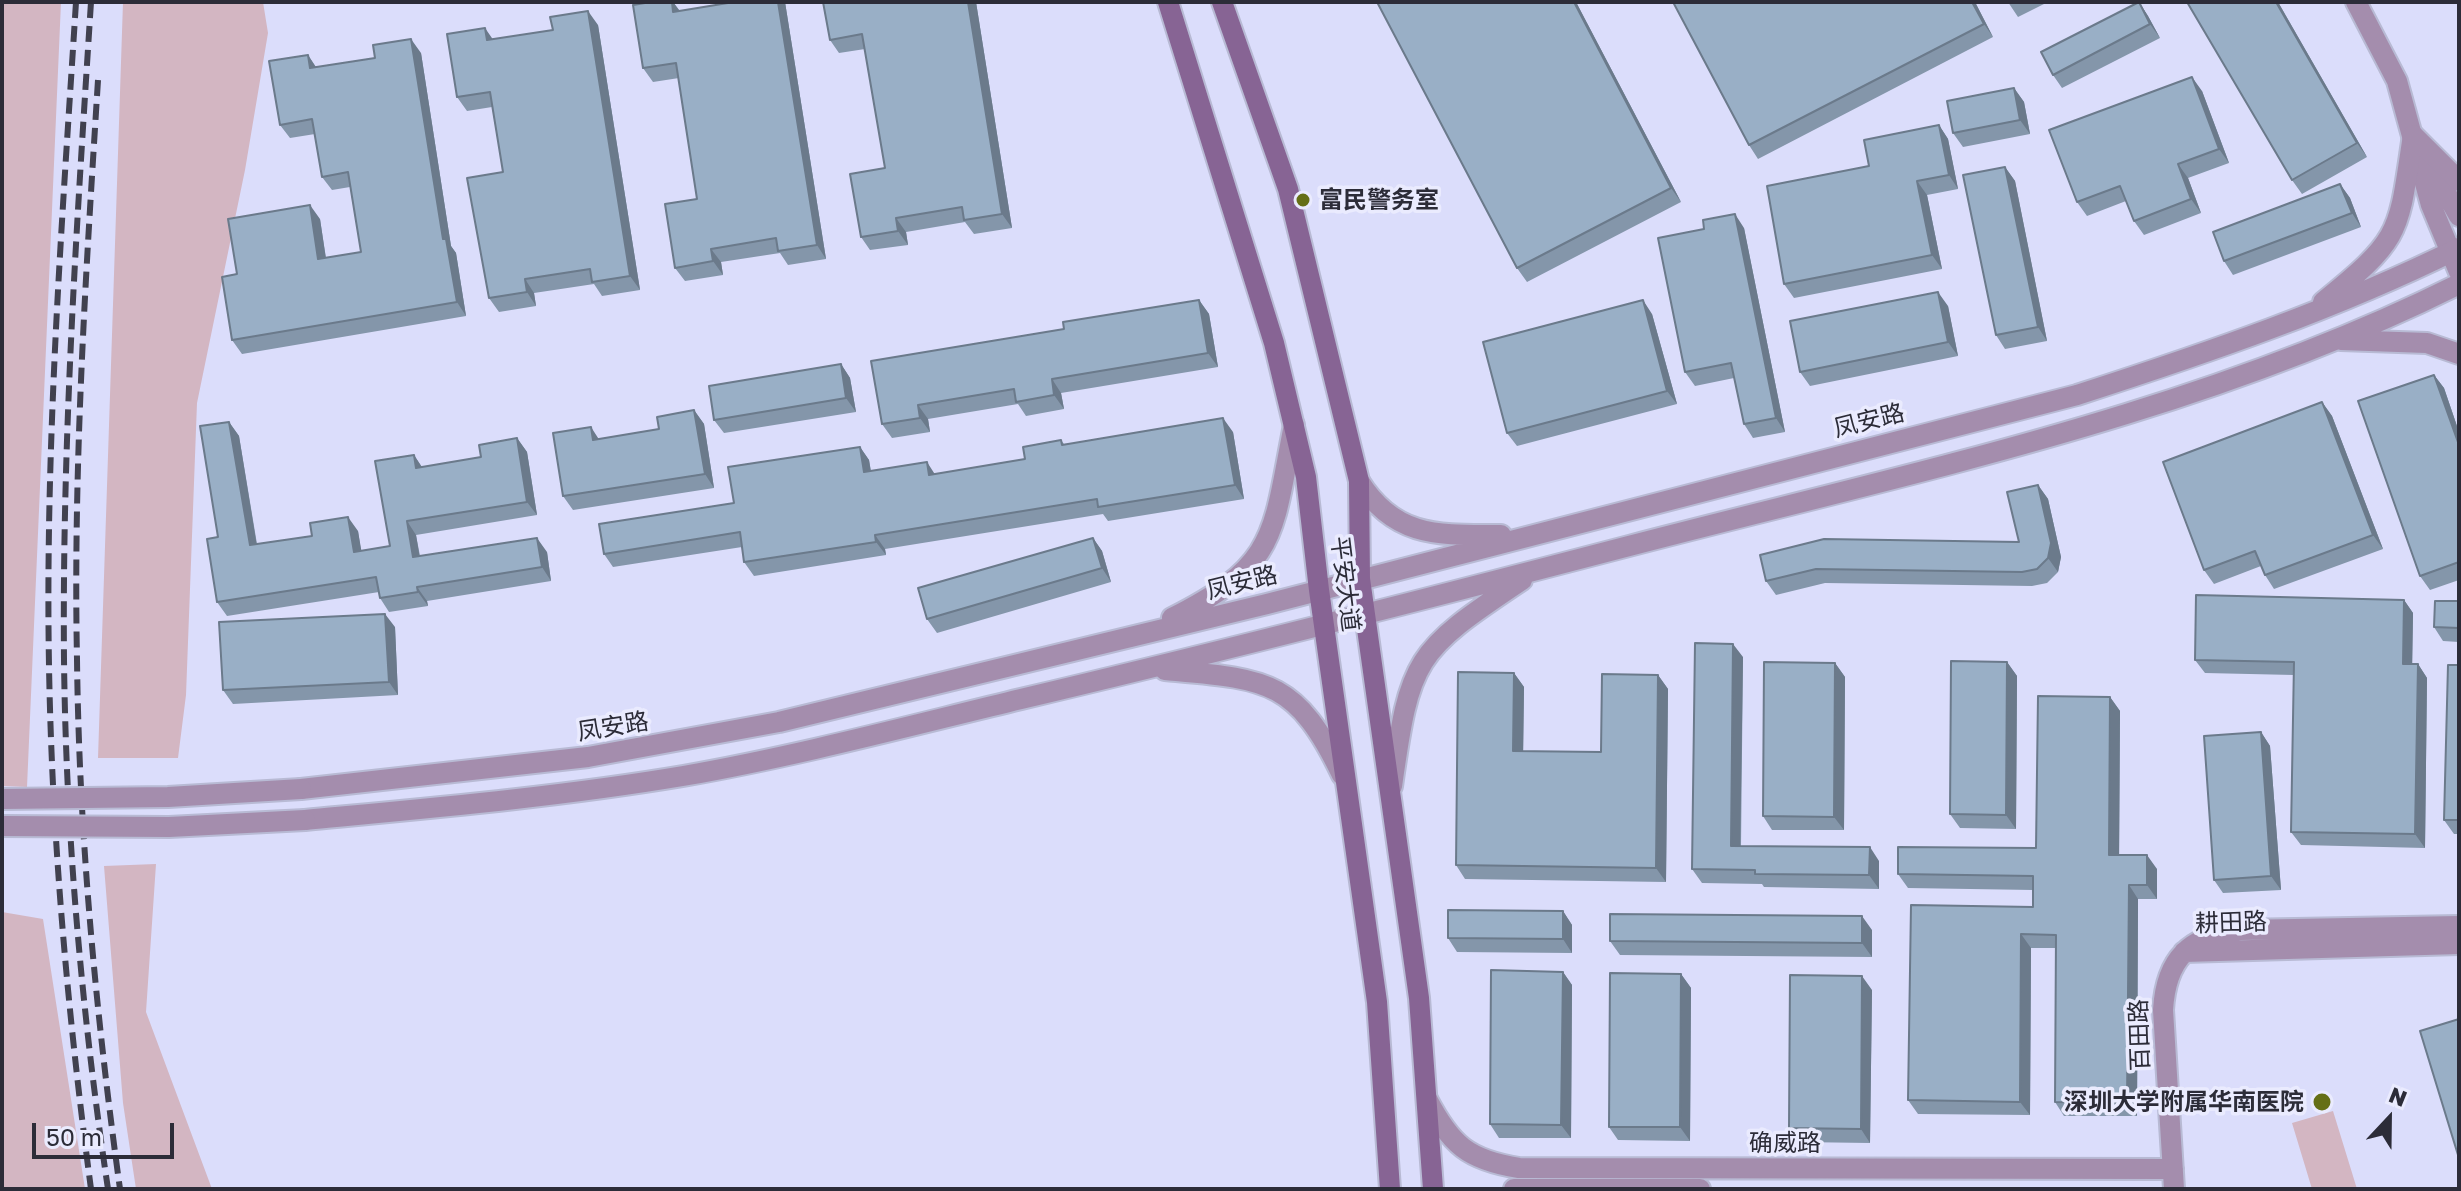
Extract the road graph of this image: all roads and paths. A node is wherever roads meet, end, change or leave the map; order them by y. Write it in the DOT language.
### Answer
graph roads {
  1 [pos="1168,2"];
  2 [pos="1222,2"];
  3 [pos="2356,2"];
  4 [pos="2413,135"];
  5 [pos="2459,181"];
  6 [pos="2459,216"];
  7 [pos="2455,250"];
  8 [pos="2459,272"];
  9 [pos="2459,284"];
  10 [pos="2306,316"];
  11 [pos="2333,340"];
  12 [pos="2459,354"];
  13 [pos="1294,425"];
  14 [pos="1359,481"];
  15 [pos="1533,535"];
  16 [pos="1534,571"];
  17 [pos="1360,579"];
  18 [pos="1319,590"];
  19 [pos="1365,615"];
  20 [pos="1324,626"];
  21 [pos="1141,634"];
  22 [pos="1149,669"];
  23 [pos="1346,782"];
  24 [pos="1391,794"];
  25 [pos="2,799"];
  26 [pos="2,826"];
  27 [pos="2459,926"];
  28 [pos="2459,944"];
  29 [pos="2184,952"];
  30 [pos="1427,1099"];
  31 [pos="2173,1179"];
  32 [pos="1390,1189"];
  33 [pos="1433,1189"];
  34 [pos="1514,1189"];
  35 [pos="1700,1189"];
  36 [pos="2165,1189"];
  1 -- 13 [label="main road, 平安大道"];
  2 -- 14 [label="main road, 平安大道"];
  3 -- 4 [label="street"];
  4 -- 5 [label="street"];
  4 -- 6 [label="street"];
  4 -- 7 [label="street"];
  4 -- 10 [label="street"];
  7 -- 8 [label="street"];
  7 -- 10 [label="street, 凤安路"];
  9 -- 11 [label="street"];
  10 -- 15 [label="street, 凤安路"];
  11 -- 12 [label="street"];
  11 -- 16 [label="street"];
  13 -- 18 [label="main road, 平安大道"];
  13 -- 21 [label="street"];
  14 -- 15 [label="street"];
  14 -- 17 [label="main road, 平安大道"];
  15 -- 17 [label="street, 凤安路"];
  16 -- 19 [label="street"];
  16 -- 24 [label="street"];
  17 -- 18 [label="street, 凤安路"];
  17 -- 19 [label="main road, 平安大道"];
  18 -- 20 [label="main road, 平安大道"];
  18 -- 21 [label="street, 凤安路"];
  19 -- 20 [label="street"];
  19 -- 24 [label="main road, 平安大道"];
  20 -- 22 [label="street"];
  20 -- 23 [label="main road, 平安大道"];
  21 -- 25 [label="street, 凤安路, bridge"];
  22 -- 23 [label="street"];
  22 -- 26 [label="street, bridge"];
  23 -- 32 [label="main road, 平安大道"];
  24 -- 30 [label="main road, 平安大道"];
  27 -- 29 [label="street, 耕田路"];
  28 -- 29 [label="street, 耕田路"];
  29 -- 31 [label="street, 百田路"];
  30 -- 31 [label="street, 确威路"];
  30 -- 33 [label="main road, 平安大道"];
  31 -- 36 [label="street, 百田路"];
  34 -- 35 [label="street"];
}
